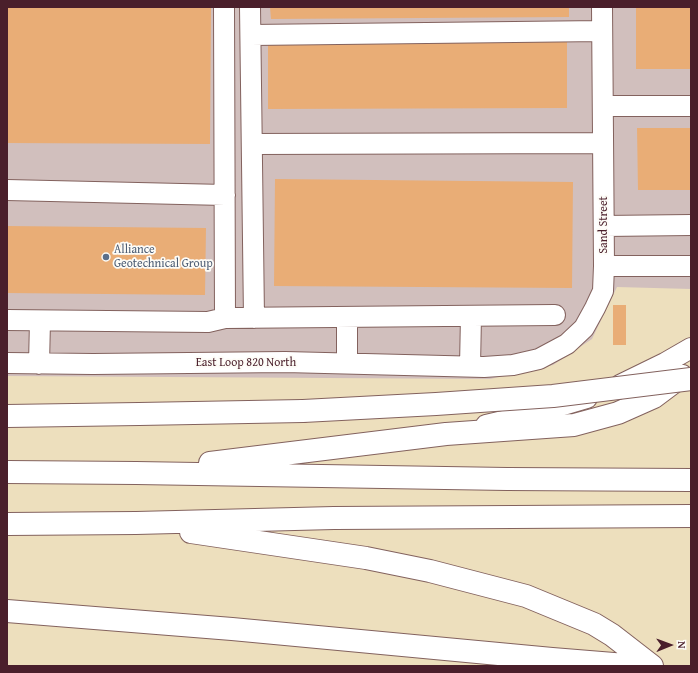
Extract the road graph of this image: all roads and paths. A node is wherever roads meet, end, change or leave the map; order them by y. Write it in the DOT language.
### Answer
graph roads {
  1 [pos="224,7"];
  2 [pos="250,7"];
  3 [pos="602,7"];
  4 [pos="602,32"];
  5 [pos="251,34"];
  6 [pos="603,106"];
  7 [pos="691,106"];
  8 [pos="603,143"];
  9 [pos="252,144"];
  10 [pos="7,190"];
  11 [pos="225,195"];
  12 [pos="691,225"];
  13 [pos="604,226"];
  14 [pos="604,266"];
  15 [pos="691,266"];
  16 [pos="555,315"];
  17 [pos="471,316"];
  18 [pos="347,317"];
  19 [pos="225,318"];
  20 [pos="254,318"];
  21 [pos="7,320"];
  22 [pos="40,320"];
  23 [pos="691,348"];
  24 [pos="7,363"];
  25 [pos="347,363"];
  26 [pos="40,364"];
  27 [pos="477,367"];
  28 [pos="691,370"];
  29 [pos="691,379"];
  30 [pos="7,416"];
  31 [pos="446,434"];
  32 [pos="7,472"];
  33 [pos="136,473"];
  34 [pos="691,480"];
  35 [pos="691,516"];
  36 [pos="136,523"];
  37 [pos="7,524"];
  38 [pos="7,611"];
  39 [pos="638,666"];
  40 [pos="652,666"];
  1 -- 11 [label="street"];
  2 -- 5 [label="street"];
  3 -- 4 [label="street, Sand Street"];
  4 -- 5 [label="street"];
  4 -- 6 [label="street, Sand Street"];
  5 -- 9 [label="street"];
  6 -- 7 [label="street"];
  6 -- 8 [label="street, Sand Street"];
  8 -- 9 [label="street"];
  8 -- 13 [label="street, Sand Street"];
  9 -- 20 [label="street"];
  10 -- 11 [label="street"];
  11 -- 19 [label="street"];
  12 -- 13 [label="street"];
  13 -- 14 [label="street, Sand Street"];
  14 -- 15 [label="street"];
  14 -- 27 [label="street, Sand Street"];
  16 -- 17 [label="street"];
  17 -- 18 [label="street"];
  17 -- 27 [label="street"];
  18 -- 20 [label="street"];
  18 -- 25 [label="street"];
  19 -- 20 [label="street"];
  19 -- 22 [label="street"];
  21 -- 22 [label="street"];
  22 -- 26 [label="street"];
  23 -- 31 [label="street"];
  24 -- 26 [label="street, East Loop 820 North"];
  25 -- 26 [label="street, East Loop 820 North"];
  25 -- 27 [label="street, East Loop 820 North"];
  28 -- 31 [label="highway"];
  29 -- 30 [label="highway, bridge"];
  31 -- 33 [label="highway"];
  32 -- 33 [label="highway"];
  33 -- 34 [label="highway"];
  35 -- 36 [label="highway"];
  36 -- 37 [label="highway"];
  36 -- 40 [label="highway"];
  38 -- 39 [label="highway"];
}
